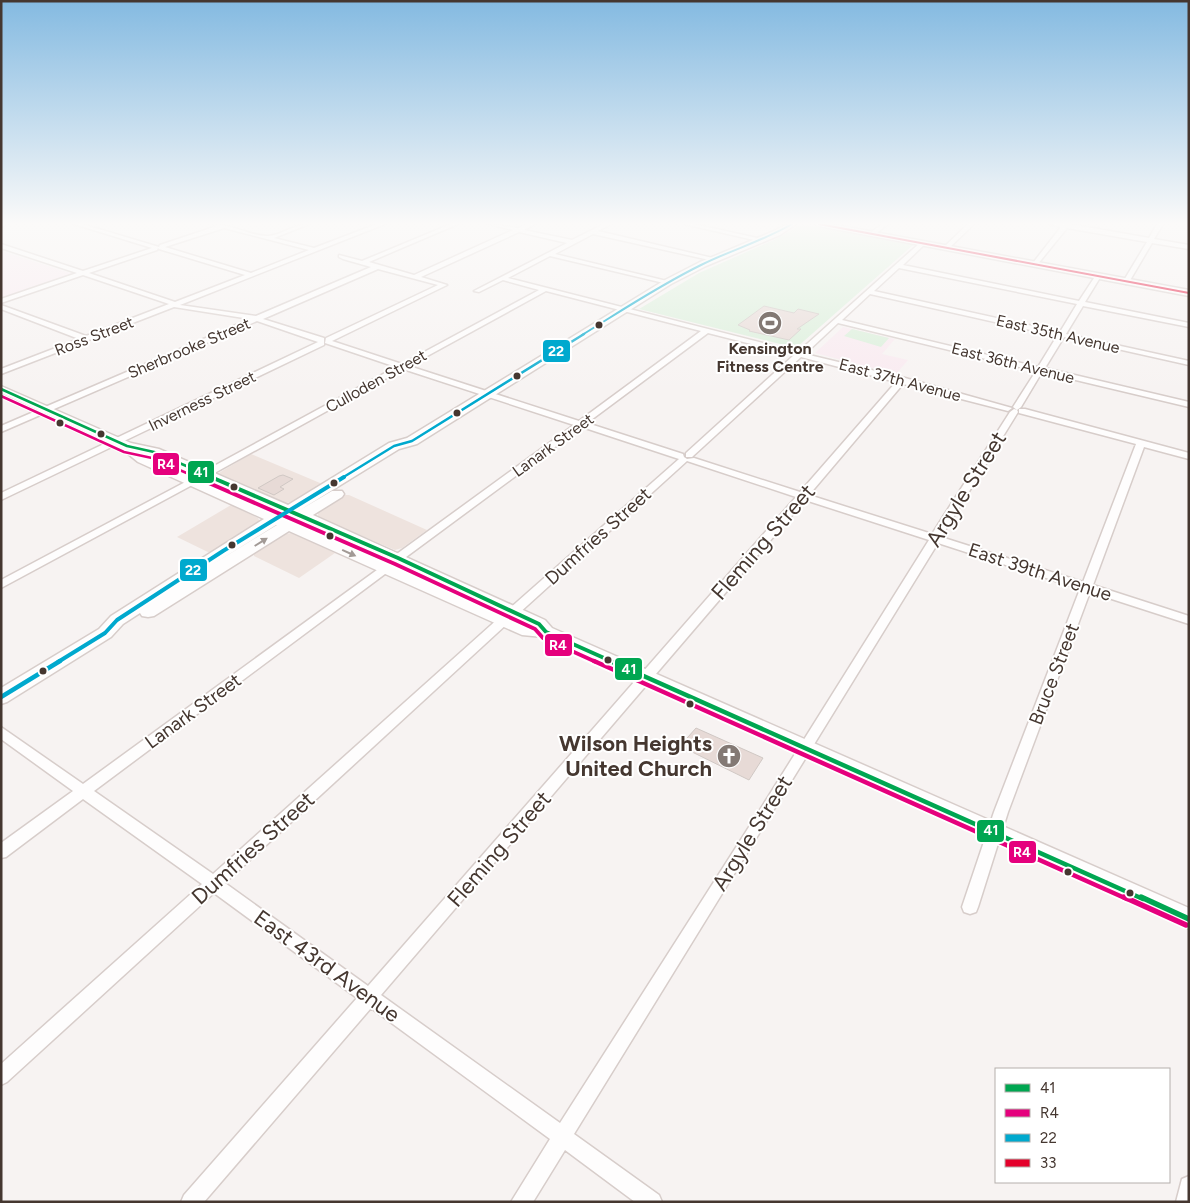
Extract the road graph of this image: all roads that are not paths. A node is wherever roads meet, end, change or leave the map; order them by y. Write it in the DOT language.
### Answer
graph roads {
  1 [pos="63,280"];
  2 [pos="104,280"];
  3 [pos="239,280"];
  4 [pos="346,280"];
  5 [pos="426,280"];
  6 [pos="498,280"];
  7 [pos="510,280"];
  8 [pos="660,280"];
  9 [pos="672,280"];
  10 [pos="883,280"];
  11 [pos="969,280"];
  12 [pos="1096,280"];
  13 [pos="1117,280"];
  14 [pos="668,282"];
  15 [pos="1126,282"];
  16 [pos="545,289"];
  17 [pos="477,291"];
  18 [pos="869,292"];
  19 [pos="1189,294"];
  20 [pos="1,301"];
  21 [pos="1083,303"];
  22 [pos="175,305"];
  23 [pos="1,306"];
  24 [pos="624,309"];
  25 [pos="256,319"];
  26 [pos="837,321"];
  27 [pos="1189,324"];
  28 [pos="708,330"];
  29 [pos="1062,334"];
  30 [pos="86,339"];
  31 [pos="325,342"];
  32 [pos="800,354"];
  33 [pos="1189,363"];
  34 [pos="402,367"];
  35 [pos="1041,370"];
  36 [pos="1,372"];
  37 [pos="902,380"];
  38 [pos="1,389"];
  39 [pos="487,394"];
  40 [pos="1189,405"];
  41 [pos="46,409"];
  42 [pos="1015,409"];
  43 [pos="581,424"];
  44 [pos="1,429"];
  45 [pos="122,443"];
  46 [pos="1141,443"];
  47 [pos="1189,456"];
  48 [pos="685,458"];
  49 [pos="206,474"];
  50 [pos="191,482"];
  51 [pos="803,496"];
  52 [pos="1,497"];
  53 [pos="289,518"];
  54 [pos="935,538"];
  55 [pos="398,558"];
  56 [pos="385,570"];
  57 [pos="1,585"];
  58 [pos="1087,587"];
  59 [pos="509,616"];
  60 [pos="1189,620"];
  61 [pos="646,677"];
  62 [pos="1,697"];
  63 [pos="1,732"];
  64 [pos="805,748"];
  65 [pos="83,792"];
  66 [pos="995,832"];
  67 [pos="1,852"];
  68 [pos="214,884"];
  69 [pos="970,907"];
  70 [pos="1189,919"];
  71 [pos="369,998"];
  72 [pos="1,1076"];
  73 [pos="561,1136"];
  74 [pos="1189,1186"];
  75 [pos="191,1202"];
  76 [pos="520,1202"];
  77 [pos="652,1202"];
  78 [pos="1186,1202"];
  1 -- 20 [label="street"];
  2 -- 22 [label="street, East 39th Avenue"];
  3 -- 22 [label="street, Ross Street"];
  4 -- 25 [label="street, Sherbrooke Street"];
  5 -- 31 [label="street, Inverness Street"];
  6 -- 17 [label="street"];
  7 -- 16 [label="street, East 37th Avenue"];
  8 -- 14 [label="street"];
  9 -- 14 [label="main road"];
  10 -- 18 [label="street, Dumfries Street"];
  11 -- 21 [label="street"];
  12 -- 21 [label="street, Argyle Street"];
  13 -- 15 [label="main road"];
  14 -- 24 [label="main road"];
  15 -- 19 [label="main road"];
  16 -- 24 [label="street, East 37th Avenue"];
  16 -- 34 [label="street, Culloden Street"];
  18 -- 26 [label="street, Dumfries Street"];
  18 -- 29 [label="street, East 35th Avenue"];
  21 -- 27 [label="street"];
  21 -- 29 [label="street, Argyle Street"];
  22 -- 25 [label="street, East 39th Avenue"];
  22 -- 30 [label="street, Ross Street"];
  23 -- 30 [label="street"];
  24 -- 28 [label="street, East 37th Avenue"];
  24 -- 39 [label="main road"];
  25 -- 31 [label="street, East 39th Avenue"];
  25 -- 41 [label="street, Sherbrooke Street"];
  26 -- 32 [label="street, Dumfries Street"];
  26 -- 35 [label="street, East 36th Avenue"];
  28 -- 32 [label="street, East 37th Avenue"];
  28 -- 43 [label="street, Lanark Street"];
  29 -- 33 [label="street, East 35th Avenue"];
  29 -- 35 [label="street, Argyle Street"];
  30 -- 36 [label="street, Ross Street"];
  31 -- 34 [label="street, East 39th Avenue"];
  31 -- 45 [label="street, Inverness Street"];
  32 -- 37 [label="street, East 37th Avenue"];
  32 -- 48 [label="street, Dumfries Street"];
  34 -- 39 [label="street, East 39th Avenue"];
  34 -- 49 [label="street, Culloden Street"];
  35 -- 40 [label="street, East 36th Avenue"];
  35 -- 42 [label="street, Argyle Street"];
  37 -- 42 [label="street, East 37th Avenue"];
  37 -- 51 [label="street, Fleming Street"];
  38 -- 41 [label="main road"];
  39 -- 43 [label="street, East 39th Avenue"];
  39 -- 53 [label="main road"];
  41 -- 44 [label="street, Sherbrooke Street"];
  41 -- 45 [label="main road"];
  42 -- 46 [label="street, East 37th Avenue"];
  42 -- 54 [label="street, Argyle Street"];
  43 -- 48 [label="street, East 39th Avenue"];
  43 -- 55 [label="street, Lanark Street"];
  45 -- 49 [label="main road"];
  45 -- 50 [label="main road"];
  45 -- 52 [label="street, Inverness Street"];
  46 -- 47 [label="street, East 37th Avenue"];
  46 -- 58 [label="street, Bruce Street"];
  48 -- 51 [label="street, East 39th Avenue"];
  48 -- 59 [label="street, Dumfries Street"];
  49 -- 53 [label="main road"];
  50 -- 53 [label="main road"];
  50 -- 57 [label="street"];
  51 -- 54 [label="street, East 39th Avenue"];
  51 -- 61 [label="street, Fleming Street"];
  53 -- 55 [label="main road"];
  53 -- 56 [label="main road, one-way"];
  53 -- 62 [label="main road"];
  54 -- 58 [label="street, East 39th Avenue"];
  54 -- 64 [label="street, Argyle Street"];
  55 -- 59 [label="main road"];
  56 -- 59 [label="main road"];
  56 -- 65 [label="street, Lanark Street"];
  58 -- 60 [label="street, East 39th Avenue"];
  58 -- 66 [label="street, Bruce Street"];
  59 -- 61 [label="main road"];
  59 -- 68 [label="street, Dumfries Street"];
  61 -- 64 [label="main road"];
  61 -- 71 [label="street, Fleming Street"];
  63 -- 65 [label="street, East 43rd Avenue"];
  64 -- 66 [label="main road"];
  64 -- 73 [label="street, Argyle Street"];
  65 -- 67 [label="street, Lanark Street"];
  65 -- 68 [label="street, East 43rd Avenue"];
  66 -- 69 [label="street, Bruce Street"];
  66 -- 70 [label="main road"];
  68 -- 71 [label="street, East 43rd Avenue"];
  68 -- 72 [label="street, Dumfries Street"];
  71 -- 73 [label="street, East 43rd Avenue"];
  71 -- 75 [label="street, Fleming Street"];
  73 -- 76 [label="street, Argyle Street"];
  73 -- 77 [label="street, East 43rd Avenue"];
  74 -- 78 [label="street"];
}
